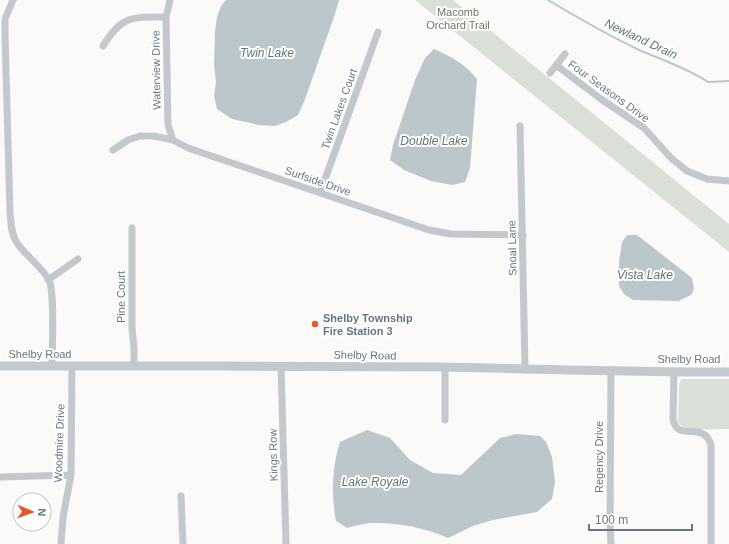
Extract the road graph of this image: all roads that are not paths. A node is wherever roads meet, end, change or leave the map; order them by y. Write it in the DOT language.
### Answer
graph roads {
  1 [pos="13,0"];
  2 [pos="170,0"];
  3 [pos="166,17"];
  4 [pos="378,32"];
  5 [pos="103,46"];
  6 [pos="564,54"];
  7 [pos="556,65"];
  8 [pos="550,73"];
  9 [pos="520,126"];
  10 [pos="173,140"];
  11 [pos="113,150"];
  12 [pos="729,181"];
  13 [pos="320,193"];
  14 [pos="132,228"];
  15 [pos="523,235"];
  16 [pos="78,259"];
  17 [pos="48,280"];
  18 [pos="134,365"];
  19 [pos="0,366"];
  20 [pos="52,366"];
  21 [pos="72,366"];
  22 [pos="281,366"];
  23 [pos="445,367"];
  24 [pos="525,369"];
  25 [pos="610,371"];
  26 [pos="674,372"];
  27 [pos="729,372"];
  28 [pos="445,420"];
  29 [pos="71,475"];
  30 [pos="0,477"];
  31 [pos="181,496"];
  32 [pos="62,544"];
  33 [pos="183,544"];
  34 [pos="286,544"];
  35 [pos="611,544"];
  36 [pos="710,544"];
  1 -- 17 [label="street"];
  2 -- 3 [label="street, Waterview Drive"];
  3 -- 5 [label="street"];
  3 -- 10 [label="street, Waterview Drive"];
  4 -- 13 [label="street, Twin Lakes Court"];
  6 -- 7 [label="street, Four Seasons Drive"];
  7 -- 8 [label="street, Four Seasons Drive"];
  7 -- 12 [label="street, Four Seasons Drive"];
  9 -- 15 [label="street, Snoal Lane"];
  10 -- 11 [label="street, Surfside Drive"];
  10 -- 13 [label="street, Surfside Drive"];
  13 -- 15 [label="street, Surfside Drive"];
  14 -- 18 [label="street, Pine Court"];
  15 -- 24 [label="street, Snoal Lane"];
  16 -- 17 [label="street"];
  17 -- 20 [label="street"];
  18 -- 21 [label="street, Shelby Road"];
  18 -- 22 [label="street, Shelby Road"];
  19 -- 20 [label="street, Shelby Road"];
  20 -- 21 [label="street, Shelby Road"];
  21 -- 29 [label="street, Woodmire Drive"];
  22 -- 23 [label="street, Shelby Road"];
  22 -- 34 [label="street, Kings Row"];
  23 -- 24 [label="street, Shelby Road"];
  23 -- 28 [label="street"];
  24 -- 25 [label="street, Shelby Road"];
  25 -- 26 [label="street, Shelby Road"];
  25 -- 35 [label="street, Regency Drive"];
  26 -- 27 [label="street, Shelby Road"];
  26 -- 36 [label="street"];
  29 -- 30 [label="street"];
  29 -- 32 [label="street, Woodmire Drive"];
  31 -- 33 [label="street"];
}
